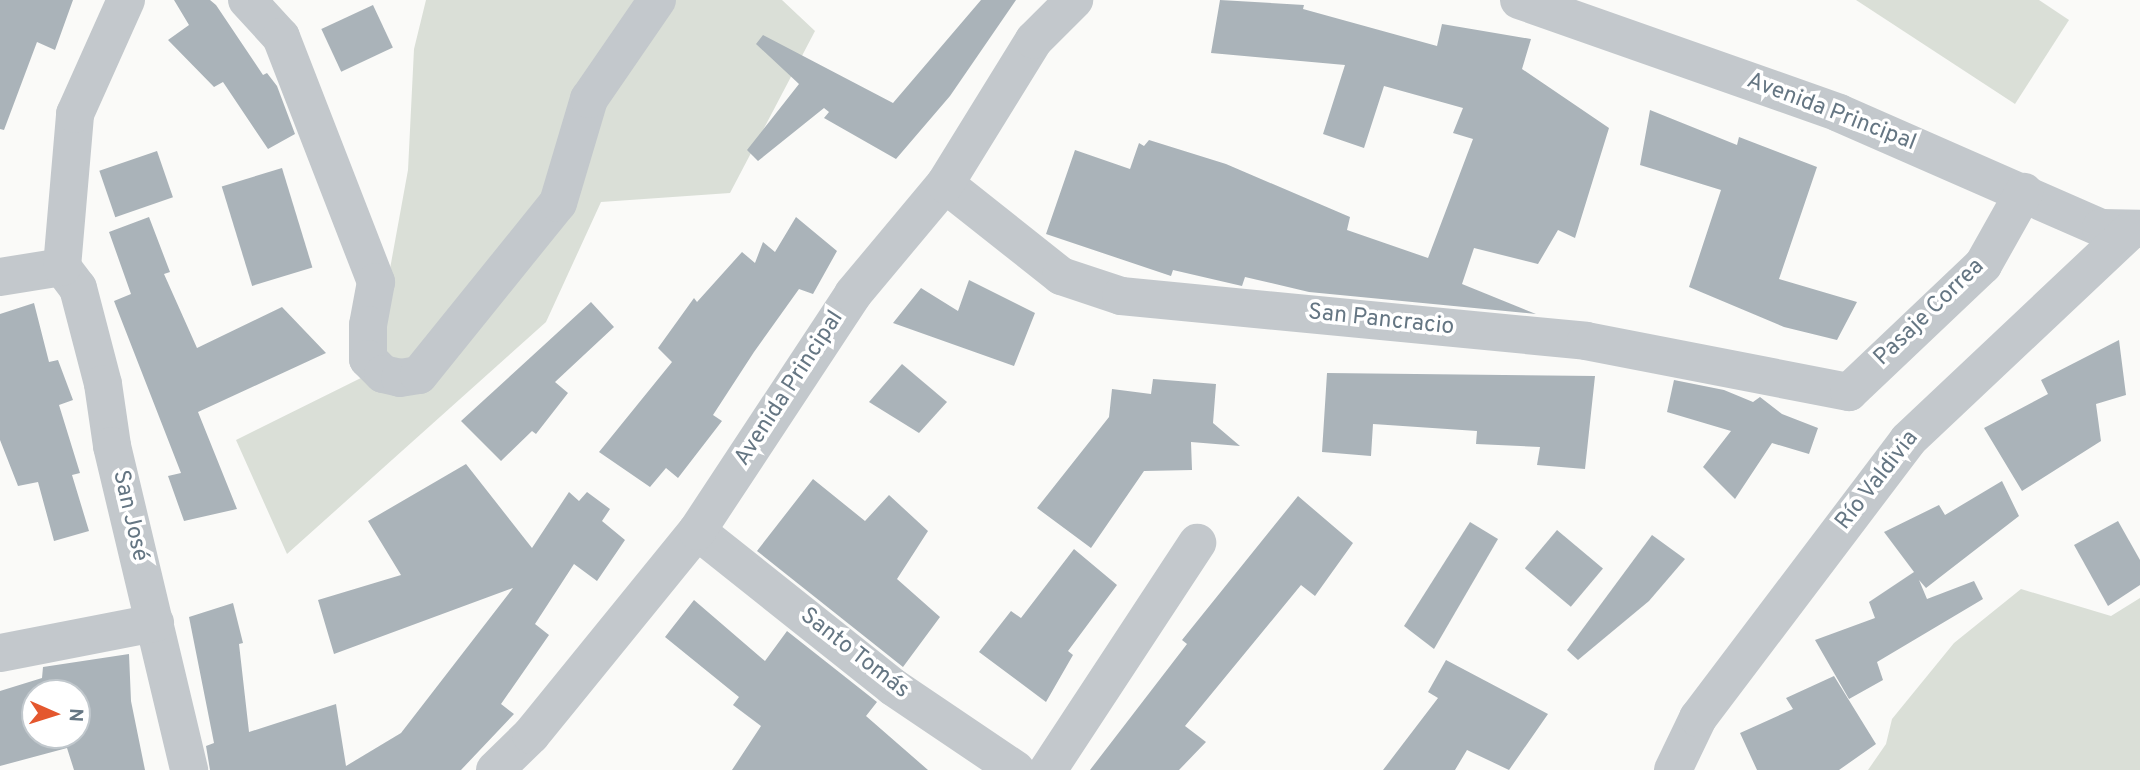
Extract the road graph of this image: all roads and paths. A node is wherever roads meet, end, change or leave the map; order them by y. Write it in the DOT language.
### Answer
graph roads {
  1 [pos="126,0"];
  2 [pos="247,0"];
  3 [pos="657,0"];
  4 [pos="1073,0"];
  5 [pos="1519,0"];
  6 [pos="944,184"];
  7 [pos="2024,192"];
  8 [pos="2135,230"];
  9 [pos="62,267"];
  10 [pos="0,277"];
  11 [pos="1849,392"];
  12 [pos="697,531"];
  13 [pos="1197,543"];
  14 [pos="155,624"];
  15 [pos="0,653"];
  16 [pos="190,770"];
  17 [pos="495,770"];
  18 [pos="1016,770"];
  19 [pos="1048,770"];
  20 [pos="1672,770"];
  1 -- 9 [label="street"];
  2 -- 3 [label="street"];
  4 -- 6 [label="street, Avenida Principal"];
  5 -- 7 [label="street, Avenida Principal"];
  6 -- 11 [label="street, San Pancracio"];
  6 -- 12 [label="street, Avenida Principal"];
  7 -- 8 [label="street, Avenida Principal"];
  7 -- 11 [label="street, Pasaje Correa"];
  8 -- 20 [label="street, Río Valdivia"];
  9 -- 10 [label="street"];
  9 -- 14 [label="street, San José"];
  12 -- 17 [label="street, Avenida Principal"];
  12 -- 18 [label="street, Santo Tomás"];
  13 -- 19 [label="street"];
  14 -- 15 [label="street"];
  14 -- 16 [label="street, San José"];
}
